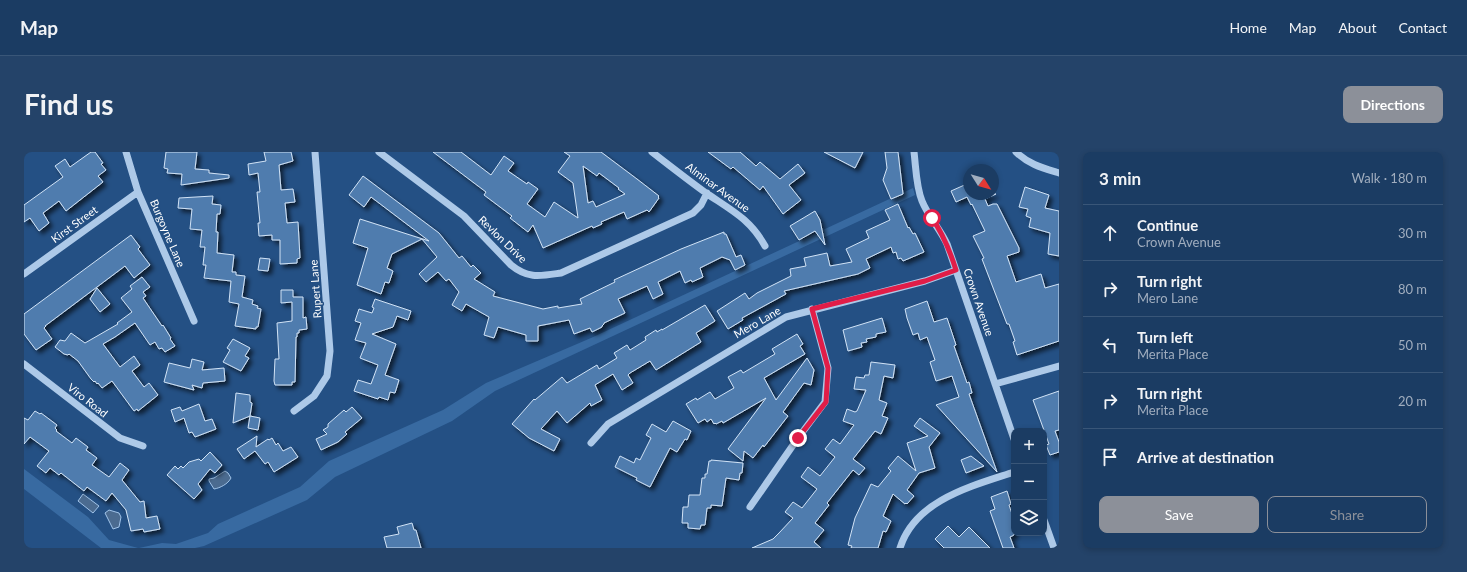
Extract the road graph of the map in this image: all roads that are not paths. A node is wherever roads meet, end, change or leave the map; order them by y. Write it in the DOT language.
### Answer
graph roads {
  1 [pos="126,152"];
  2 [pos="315,152"];
  3 [pos="379,152"];
  4 [pos="652,152"];
  5 [pos="914,152"];
  6 [pos="1016,152"];
  7 [pos="1059,173"];
  8 [pos="138,192"];
  9 [pos="707,193"];
  10 [pos="765,246"];
  11 [pos="956,270"];
  12 [pos="24,274"];
  13 [pos="812,309"];
  14 [pos="194,321"];
  15 [pos="24,364"];
  16 [pos="1059,366"];
  17 [pos="995,384"];
  18 [pos="294,411"];
  19 [pos="1011,430"];
  20 [pos="591,443"];
  21 [pos="143,446"];
  22 [pos="1011,473"];
  23 [pos="750,507"];
  24 [pos="1047,528"];
  25 [pos="900,548"];
  26 [pos="1054,548"];
  1 -- 8 [label="street, Burgoyne Lane"];
  2 -- 18 [label="street, Rupert Lane"];
  3 -- 9 [label="street, Revlon Drive"];
  4 -- 9 [label="street, Alminar Avenue"];
  5 -- 11 [label="street, Crown Avenue"];
  6 -- 7 [label="street"];
  8 -- 12 [label="street, Kirst Street"];
  8 -- 14 [label="street, Burgoyne Lane"];
  9 -- 10 [label="street, Alminar Avenue"];
  11 -- 13 [label="street, Mero Lane"];
  11 -- 17 [label="street, Crown Avenue"];
  13 -- 20 [label="street, Mero Lane"];
  13 -- 23 [label="street"];
  15 -- 21 [label="street, Viro Road"];
  16 -- 17 [label="street"];
  17 -- 19 [label="street, Crown Avenue"];
  22 -- 25 [label="street"];
  24 -- 26 [label="street"];
}
